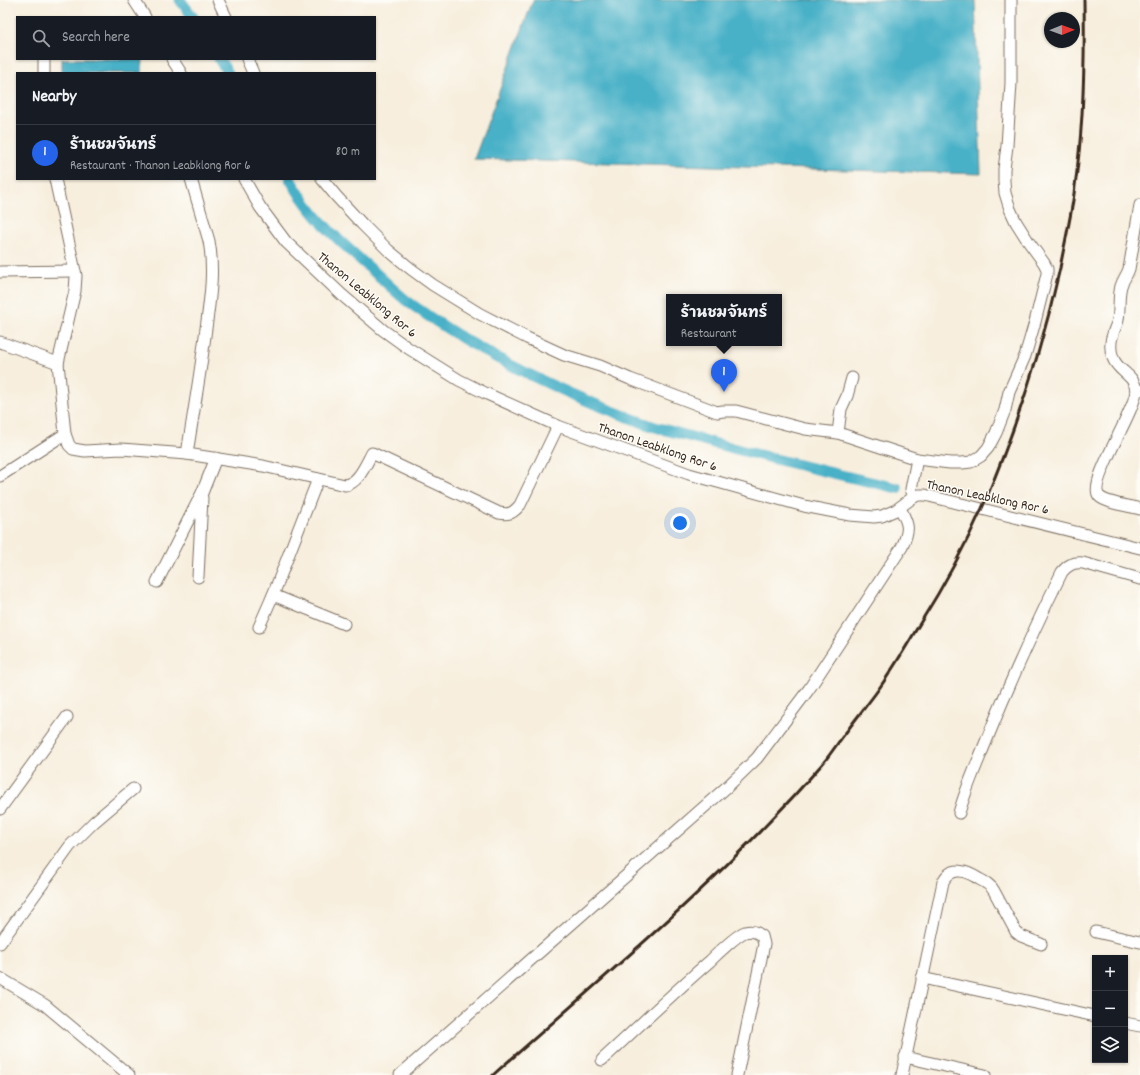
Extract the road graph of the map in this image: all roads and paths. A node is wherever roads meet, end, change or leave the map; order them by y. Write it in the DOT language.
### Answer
graph roads {
  1 [pos="134,0"];
  2 [pos="218,0"];
  3 [pos="1011,0"];
  4 [pos="144,16"];
  5 [pos="226,16"];
  6 [pos="44,60"];
  7 [pos="173,60"];
  8 [pos="248,60"];
  9 [pos="44,72"];
  10 [pos="180,72"];
  11 [pos="254,72"];
  12 [pos="55,180"];
  13 [pos="190,180"];
  14 [pos="245,180"];
  15 [pos="323,180"];
  16 [pos="1140,205"];
  17 [pos="75,270"];
  18 [pos="0,272"];
  19 [pos="0,342"];
  20 [pos="58,363"];
  21 [pos="852,378"];
  22 [pos="1138,390"];
  23 [pos="558,426"];
  24 [pos="838,433"];
  25 [pos="65,434"];
  26 [pos="187,454"];
  27 [pos="216,458"];
  28 [pos="917,459"];
  29 [pos="0,476"];
  30 [pos="318,479"];
  31 [pos="202,493"];
  32 [pos="914,497"];
  33 [pos="900,508"];
  34 [pos="1140,508"];
  35 [pos="1140,548"];
  36 [pos="198,577"];
  37 [pos="1140,579"];
  38 [pos="156,582"];
  39 [pos="273,595"];
  40 [pos="344,624"];
  41 [pos="259,627"];
  42 [pos="67,717"];
  43 [pos="133,789"];
  44 [pos="0,809"];
  45 [pos="959,813"];
  46 [pos="1096,932"];
  47 [pos="1140,942"];
  48 [pos="0,943"];
  49 [pos="1041,944"];
  50 [pos="0,978"];
  51 [pos="922,978"];
  52 [pos="1092,1015"];
  53 [pos="1128,1024"];
  54 [pos="1140,1026"];
  55 [pos="905,1057"];
  56 [pos="602,1060"];
  57 [pos="130,1075"];
  58 [pos="400,1075"];
  59 [pos="737,1075"];
  60 [pos="902,1075"];
  61 [pos="985,1075"];
  1 -- 4 [label="street"];
  2 -- 5 [label="street"];
  3 -- 28 [label="street"];
  6 -- 9 [label="street"];
  7 -- 10 [label="street"];
  8 -- 11 [label="street"];
  12 -- 17 [label="street"];
  13 -- 26 [label="street"];
  14 -- 23 [label="street, Thanon Leabklong Ror 6"];
  15 -- 24 [label="street"];
  16 -- 22 [label="street"];
  17 -- 18 [label="street"];
  17 -- 20 [label="street"];
  19 -- 20 [label="street"];
  20 -- 25 [label="street"];
  21 -- 24 [label="street"];
  22 -- 34 [label="street"];
  23 -- 30 [label="street"];
  23 -- 33 [label="street, Thanon Leabklong Ror 6"];
  24 -- 28 [label="street"];
  25 -- 26 [label="street"];
  25 -- 29 [label="street"];
  26 -- 27 [label="street"];
  27 -- 30 [label="street"];
  27 -- 31 [label="street"];
  28 -- 32 [label="street"];
  30 -- 39 [label="street"];
  31 -- 36 [label="street"];
  31 -- 38 [label="street"];
  32 -- 33 [label="street, Thanon Leabklong Ror 6"];
  32 -- 35 [label="street, Thanon Leabklong Ror 6"];
  33 -- 58 [label="street"];
  37 -- 45 [label="street"];
  39 -- 40 [label="street"];
  39 -- 41 [label="street"];
  42 -- 44 [label="street"];
  43 -- 48 [label="street"];
  46 -- 47 [label="street"];
  49 -- 51 [label="street"];
  50 -- 57 [label="street"];
  51 -- 52 [label="street"];
  51 -- 55 [label="street"];
  53 -- 54 [label="street"];
  55 -- 60 [label="street"];
  55 -- 61 [label="street"];
  56 -- 59 [label="street"];
}
